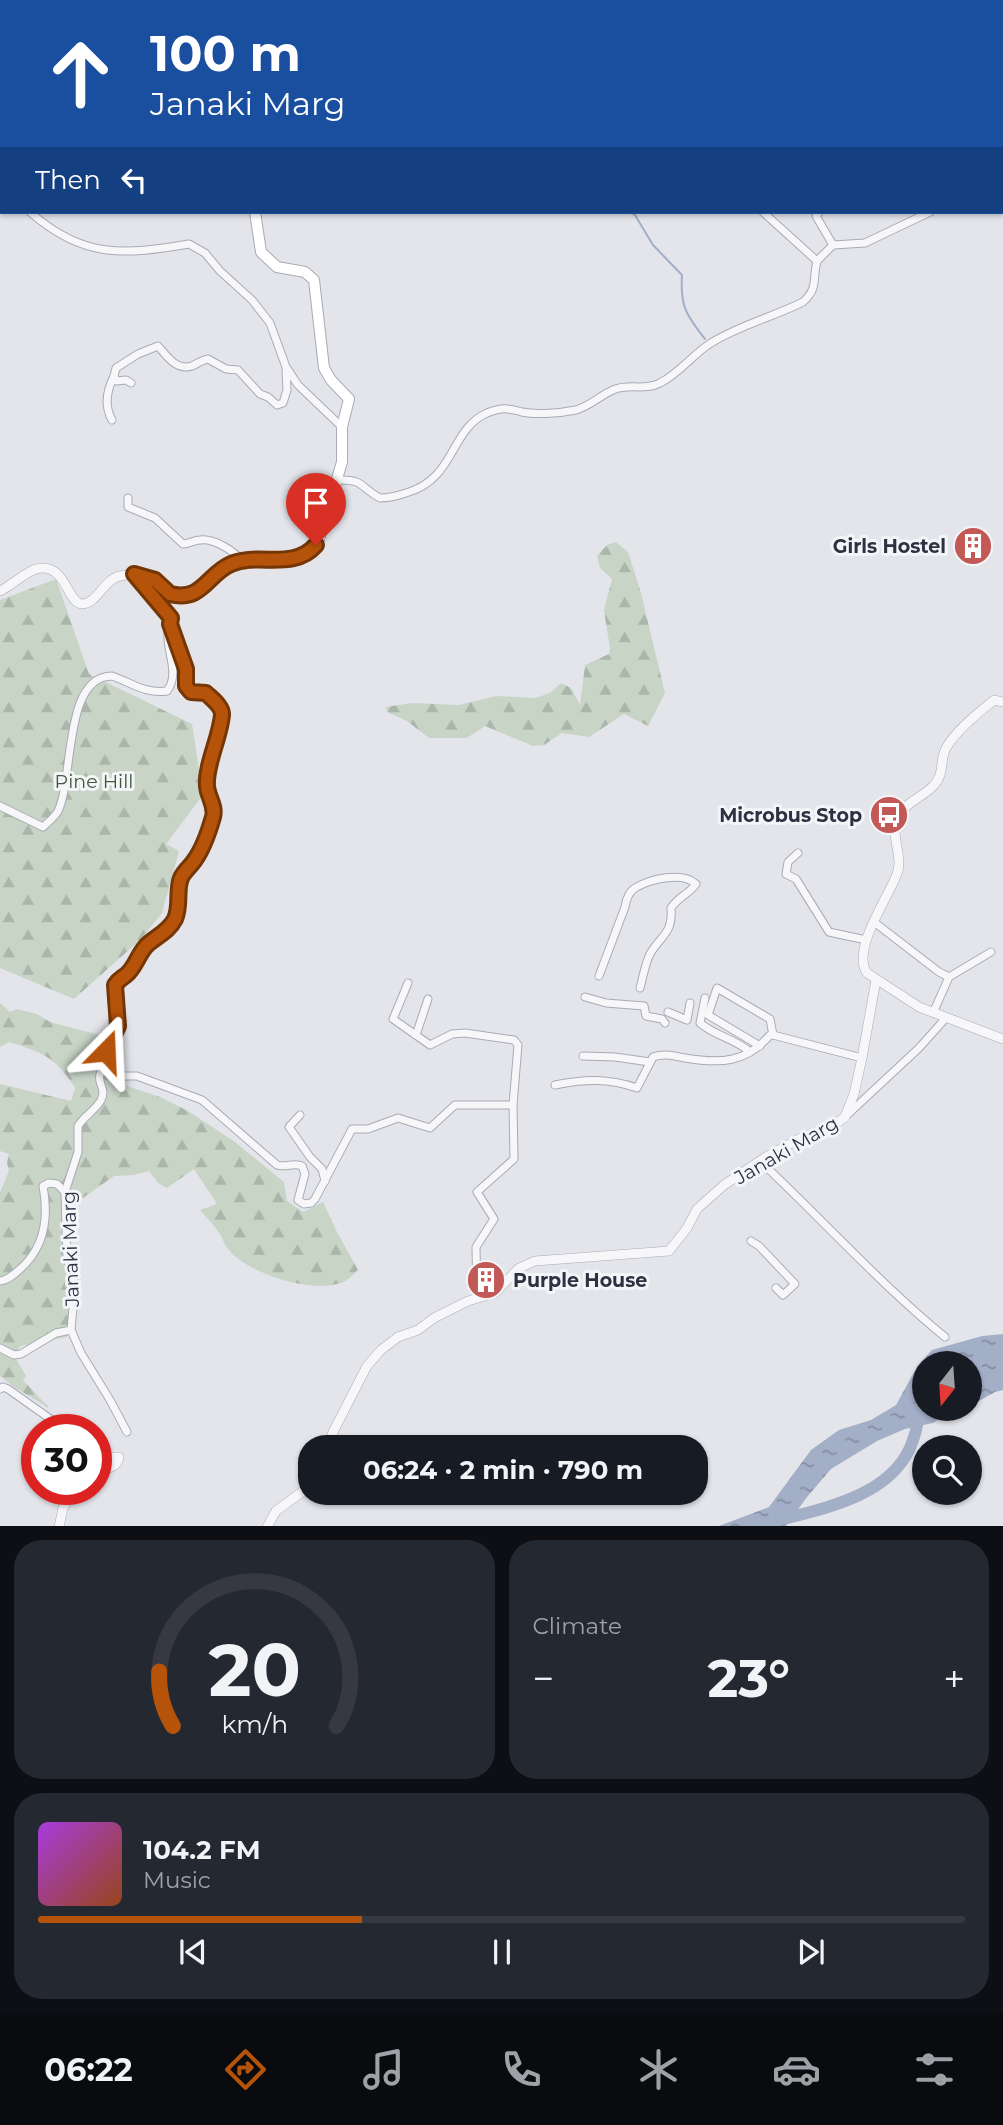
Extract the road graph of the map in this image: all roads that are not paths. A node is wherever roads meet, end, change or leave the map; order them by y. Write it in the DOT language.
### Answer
graph roads {
  1 [pos="32,214"];
  2 [pos="255,214"];
  3 [pos="766,214"];
  4 [pos="776,214"];
  5 [pos="818,214"];
  6 [pos="926,214"];
  7 [pos="772,219"];
  8 [pos="833,245"];
  9 [pos="817,261"];
  10 [pos="286,367"];
  11 [pos="114,376"];
  12 [pos="131,383"];
  13 [pos="111,420"];
  14 [pos="342,427"];
  15 [pos="338,480"];
  16 [pos="128,498"];
  17 [pos="298,558"];
  18 [pos="242,561"];
  19 [pos="134,574"];
  20 [pos="0,591"];
  21 [pos="170,624"];
  22 [pos="1003,702"];
  23 [pos="0,806"];
  24 [pos="798,853"];
  25 [pos="874,922"];
  26 [pos="866,940"];
  27 [pos="991,952"];
  28 [pos="599,976"];
  29 [pos="949,977"];
  30 [pos="876,980"];
  31 [pos="408,983"];
  32 [pos="640,988"];
  33 [pos="585,997"];
  34 [pos="705,998"];
  35 [pos="428,999"];
  36 [pos="690,1003"];
  37 [pos="668,1012"];
  38 [pos="933,1013"];
  39 [pos="945,1019"];
  40 [pos="665,1023"];
  41 [pos="416,1035"];
  42 [pos="773,1035"];
  43 [pos="1003,1039"];
  44 [pos="760,1046"];
  45 [pos="750,1052"];
  46 [pos="583,1056"];
  47 [pos="862,1058"];
  48 [pos="108,1062"];
  49 [pos="650,1062"];
  50 [pos="555,1085"];
  51 [pos="513,1105"];
  52 [pos="300,1115"];
  53 [pos="845,1116"];
  54 [pos="760,1161"];
  55 [pos="325,1182"];
  56 [pos="65,1192"];
  57 [pos="751,1241"];
  58 [pos="0,1281"];
  59 [pos="776,1288"];
  60 [pos="477,1298"];
  61 [pos="71,1331"];
  62 [pos="945,1337"];
  63 [pos="0,1348"];
  64 [pos="0,1389"];
  65 [pos="43,1414"];
  66 [pos="127,1432"];
  67 [pos="332,1435"];
  68 [pos="112,1456"];
  69 [pos="112,1467"];
  70 [pos="298,1495"];
  71 [pos="64,1505"];
  72 [pos="59,1526"];
  73 [pos="268,1526"];
  1 -- 10 [label="street"];
  2 -- 14 [label="main road"];
  3 -- 7 [label="street"];
  4 -- 7 [label="street"];
  5 -- 8 [label="street"];
  6 -- 8 [label="street"];
  7 -- 9 [label="street"];
  8 -- 9 [label="street"];
  9 -- 15 [label="street"];
  10 -- 11 [label="street"];
  10 -- 14 [label="street"];
  11 -- 12 [label="street"];
  11 -- 13 [label="street"];
  14 -- 15 [label="main road"];
  15 -- 17 [label="main road"];
  16 -- 18 [label="street"];
  17 -- 18 [label="street"];
  18 -- 19 [label="street"];
  19 -- 20 [label="street"];
  19 -- 21 [label="street"];
  21 -- 23 [label="street"];
  21 -- 48 [label="street, Janaki Marg"];
  22 -- 25 [label="street"];
  24 -- 26 [label="street"];
  25 -- 26 [label="street"];
  25 -- 29 [label="street"];
  26 -- 30 [label="street"];
  27 -- 29 [label="street"];
  28 -- 32 [label="street"];
  29 -- 38 [label="street"];
  30 -- 38 [label="street"];
  30 -- 47 [label="street, Janaki Marg"];
  31 -- 41 [label="street"];
  33 -- 40 [label="street"];
  34 -- 45 [label="street"];
  35 -- 41 [label="street"];
  36 -- 37 [label="street"];
  38 -- 39 [label="street"];
  39 -- 43 [label="street"];
  39 -- 53 [label="street"];
  41 -- 51 [label="street"];
  42 -- 44 [label="street"];
  42 -- 44 [label="street"];
  42 -- 47 [label="street"];
  44 -- 45 [label="street"];
  45 -- 49 [label="street"];
  46 -- 49 [label="street"];
  47 -- 53 [label="street, Janaki Marg"];
  48 -- 55 [label="street"];
  48 -- 56 [label="street, Janaki Marg"];
  49 -- 50 [label="street"];
  51 -- 55 [label="street"];
  51 -- 60 [label="street"];
  52 -- 55 [label="street"];
  53 -- 54 [label="street, Janaki Marg"];
  54 -- 60 [label="street, Janaki Marg"];
  54 -- 62 [label="street"];
  56 -- 58 [label="street"];
  56 -- 61 [label="street, Janaki Marg"];
  57 -- 59 [label="street"];
  60 -- 67 [label="street, Janaki Marg"];
  61 -- 63 [label="street, Janaki Marg"];
  61 -- 66 [label="street"];
  64 -- 65 [label="street"];
  68 -- 69 [label="street"];
  70 -- 73 [label="street"];
  71 -- 72 [label="street"];
}
